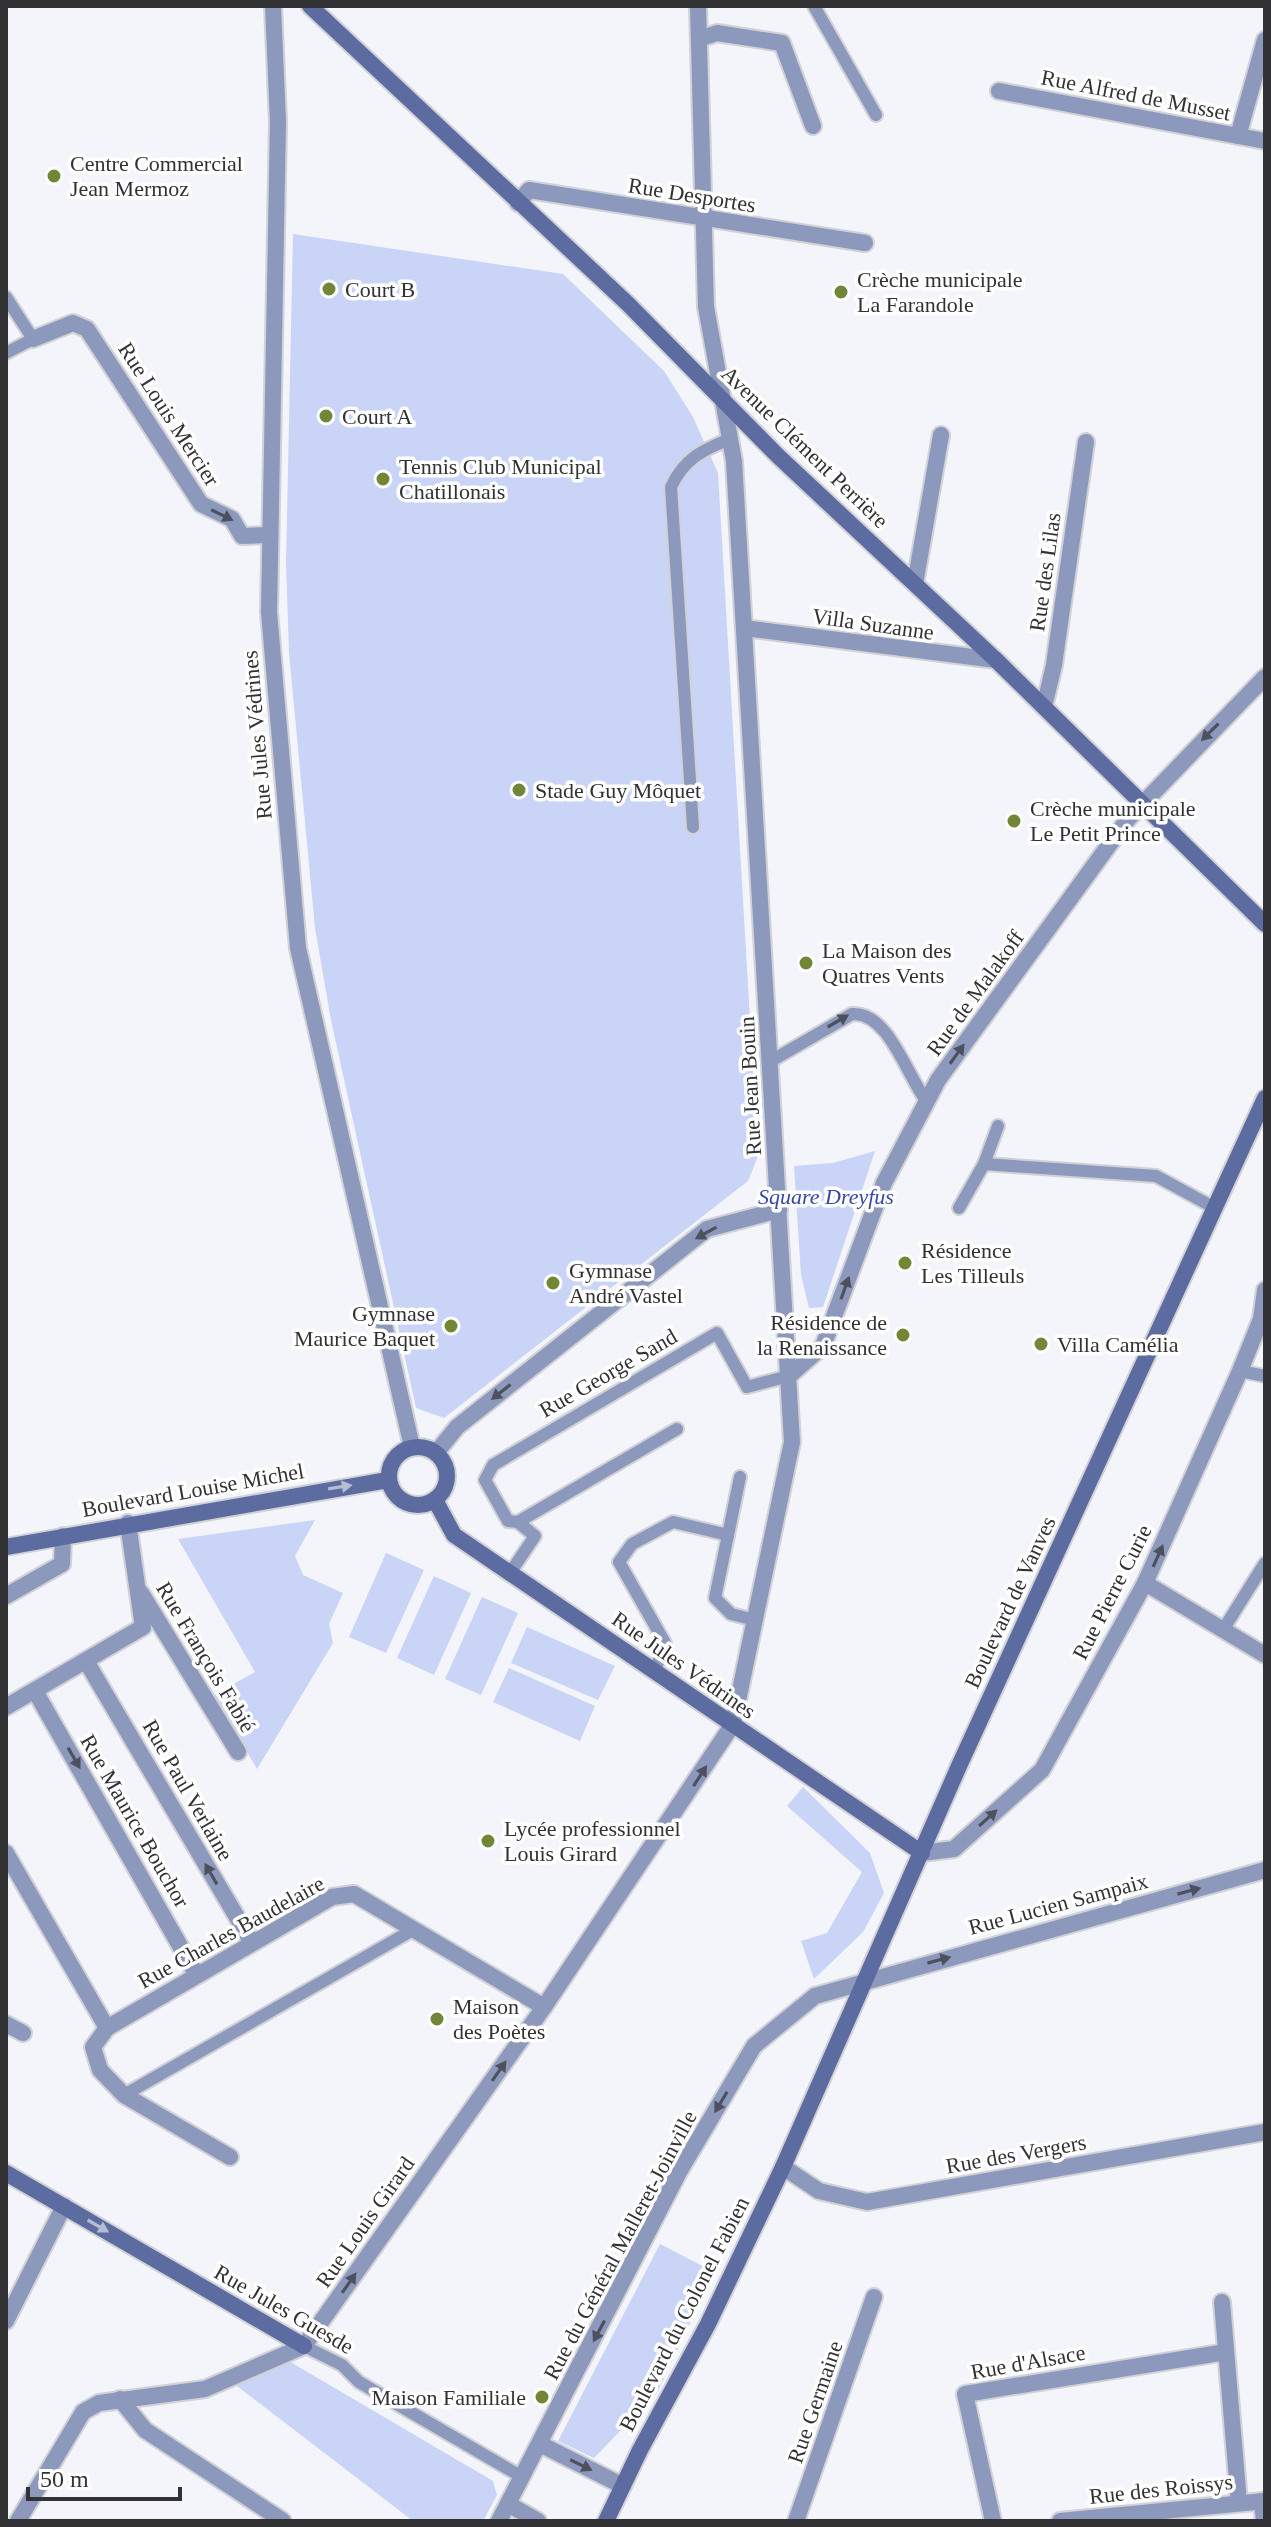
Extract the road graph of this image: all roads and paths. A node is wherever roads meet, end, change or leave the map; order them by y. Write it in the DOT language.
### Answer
graph roads {
  1 [pos="273,6"];
  2 [pos="310,6"];
  3 [pos="698,6"];
  4 [pos="814,6"];
  5 [pos="699,39"];
  6 [pos="1265,40"];
  7 [pos="999,91"];
  8 [pos="876,115"];
  9 [pos="813,126"];
  10 [pos="1238,136"];
  11 [pos="1265,141"];
  12 [pos="518,203"];
  13 [pos="706,220"];
  14 [pos="865,243"];
  15 [pos="6,297"];
  16 [pos="33,339"];
  17 [pos="6,353"];
  18 [pos="723,400"];
  19 [pos="941,435"];
  20 [pos="730,439"];
  21 [pos="1086,442"];
  22 [pos="269,535"];
  23 [pos="915,584"];
  24 [pos="744,628"];
  25 [pos="996,660"];
  26 [pos="1265,677"];
  27 [pos="1044,707"];
  28 [pos="1140,805"];
  29 [pos="693,827"];
  30 [pos="1265,924"];
  31 [pos="771,1061"];
  32 [pos="1265,1098"];
  33 [pos="927,1102"];
  34 [pos="998,1126"];
  35 [pos="984,1164"];
  36 [pos="1213,1207"];
  37 [pos="959,1208"];
  38 [pos="779,1210"];
  39 [pos="1265,1290"];
  40 [pos="1263,1319"];
  41 [pos="1240,1371"];
  42 [pos="789,1376"];
  43 [pos="1265,1376"];
  44 [pos="677,1429"];
  45 [pos="412,1447"];
  46 [pos="436,1453"];
  47 [pos="740,1477"];
  48 [pos="388,1480"];
  49 [pos="435,1500"];
  50 [pos="518,1522"];
  51 [pos="128,1523"];
  52 [pos="728,1535"];
  53 [pos="63,1536"];
  54 [pos="6,1547"];
  55 [pos="1265,1563"];
  56 [pos="510,1573"];
  57 [pos="1145,1583"];
  58 [pos="136,1584"];
  59 [pos="6,1596"];
  60 [pos="755,1620"];
  61 [pos="1223,1630"];
  62 [pos="1265,1655"];
  63 [pos="86,1661"];
  64 [pos="655,1671"];
  65 [pos="35,1691"];
  66 [pos="6,1707"];
  67 [pos="733,1724"];
  68 [pos="238,1752"];
  69 [pos="667,1827"];
  70 [pos="6,1853"];
  71 [pos="922,1853"];
  72 [pos="1265,1870"];
  73 [pos="411,1931"];
  74 [pos="251,1941"];
  75 [pos="196,1974"];
  76 [pos="863,1980"];
  77 [pos="544,2007"];
  78 [pos="6,2024"];
  79 [pos="107,2028"];
  80 [pos="23,2033"];
  81 [pos="763,2037"];
  82 [pos="124,2095"];
  83 [pos="800,2126"];
  84 [pos="1265,2132"];
  85 [pos="230,2157"];
  86 [pos="783,2167"];
  87 [pos="6,2173"];
  88 [pos="64,2206"];
  89 [pos="874,2297"];
  90 [pos="1222,2302"];
  91 [pos="6,2321"];
  92 [pos="304,2346"];
  93 [pos="1226,2352"];
  94 [pos="120,2399"];
  95 [pos="540,2444"];
  96 [pos="522,2477"];
  97 [pos="623,2486"];
  98 [pos="1264,2501"];
  99 [pos="1239,2503"];
  100 [pos="508,2504"];
  101 [pos="18,2521"];
  102 [pos="283,2521"];
  103 [pos="499,2521"];
  104 [pos="538,2521"];
  105 [pos="606,2521"];
  106 [pos="796,2521"];
  107 [pos="993,2521"];
  108 [pos="1060,2521"];
  109 [pos="1264,2521"];
  1 -- 22 [label="street, Rue Jules Védrines"];
  2 -- 12 [label="street, Avenue Clément Perrière"];
  3 -- 5 [label="street, Rue Jean Bouin"];
  4 -- 8 [label="lane"];
  5 -- 9 [label="street"];
  5 -- 13 [label="street, Rue Jean Bouin"];
  6 -- 10 [label="street"];
  7 -- 10 [label="street, Rue Alfred de Musset"];
  10 -- 11 [label="street, Rue Alfred de Musset"];
  12 -- 13 [label="street, Rue Desportes"];
  12 -- 18 [label="street, Avenue Clément Perrière"];
  13 -- 14 [label="street, Rue Desportes"];
  13 -- 18 [label="street, Rue Jean Bouin"];
  15 -- 16 [label="lane"];
  16 -- 17 [label="lane"];
  16 -- 22 [label="street, Rue Louis Mercier, one-way"];
  18 -- 20 [label="street, Rue Jean Bouin"];
  18 -- 23 [label="street, Avenue Clément Perrière"];
  19 -- 23 [label="street"];
  20 -- 24 [label="street, Rue Jean Bouin"];
  20 -- 29 [label="lane"];
  21 -- 27 [label="street, Rue des Lilas"];
  22 -- 45 [label="street, Rue Jules Védrines"];
  23 -- 25 [label="street, Avenue Clément Perrière"];
  24 -- 25 [label="street, Villa Suzanne"];
  24 -- 31 [label="street, Rue Jean Bouin"];
  25 -- 27 [label="street, Avenue Clément Perrière"];
  26 -- 28 [label="street, Rue de Malakoff, one-way"];
  27 -- 28 [label="street, Avenue Clément Perrière"];
  28 -- 30 [label="street, Avenue Clément Perrière"];
  33 -- 28 [label="street, Rue de Malakoff, one-way"];
  31 -- 33 [label="lane, one-way"];
  31 -- 38 [label="street, Rue Jean Bouin"];
  32 -- 36 [label="street, Boulevard de Vanves"];
  42 -- 33 [label="street, Rue de Malakoff, one-way"];
  34 -- 35 [label="lane"];
  35 -- 36 [label="lane"];
  35 -- 37 [label="lane"];
  36 -- 71 [label="street, Boulevard de Vanves"];
  38 -- 42 [label="street, Rue Jean Bouin"];
  38 -- 46 [label="street, one-way"];
  39 -- 40 [label="street, Rue Pierre Curie"];
  40 -- 41 [label="street, Rue Pierre Curie"];
  41 -- 43 [label="lane"];
  57 -- 41 [label="street, Rue Pierre Curie, one-way"];
  42 -- 50 [label="lane, Rue George Sand"];
  42 -- 60 [label="street, Rue Jean Bouin"];
  44 -- 50 [label="lane"];
  45 -- 46 [label="street"];
  45 -- 48 [label="street"];
  46 -- 49 [label="street"];
  47 -- 52 [label="lane"];
  48 -- 49 [label="street"];
  51 -- 48 [label="street, Boulevard Louise Michel, one-way"];
  49 -- 56 [label="street, Rue Jules Védrines"];
  50 -- 56 [label="lane, Rue George Sand"];
  51 -- 53 [label="street, Boulevard Louise Michel"];
  51 -- 58 [label="street"];
  52 -- 60 [label="lane"];
  52 -- 64 [label="lane"];
  53 -- 54 [label="street, Boulevard Louise Michel"];
  53 -- 59 [label="street"];
  55 -- 61 [label="lane"];
  56 -- 64 [label="street, Rue Jules Védrines"];
  57 -- 61 [label="street"];
  71 -- 57 [label="street, Rue Pierre Curie, one-way"];
  58 -- 63 [label="street"];
  58 -- 68 [label="street, Rue François Fabié"];
  60 -- 67 [label="street, Rue Jean Bouin"];
  61 -- 62 [label="street"];
  63 -- 65 [label="street"];
  74 -- 63 [label="street, Rue Paul Verlaine, one-way"];
  64 -- 67 [label="street, Rue Jules Védrines"];
  65 -- 66 [label="street"];
  65 -- 75 [label="street, Rue Maurice Bouchor, one-way"];
  69 -- 67 [label="street, Rue Jean Bouin, one-way"];
  67 -- 71 [label="street, Rue Jules Védrines"];
  69 -- 77 [label="street, Rue Louis Girard"];
  70 -- 79 [label="street"];
  71 -- 76 [label="street, Boulevard de Vanves"];
  76 -- 72 [label="street, Rue Lucien Sampaix, one-way"];
  73 -- 74 [label="street, Rue Charles Baudelaire"];
  73 -- 77 [label="street, Rue Charles Baudelaire"];
  73 -- 82 [label="lane"];
  74 -- 75 [label="street, Rue Charles Baudelaire"];
  75 -- 79 [label="street, Rue Charles Baudelaire"];
  76 -- 81 [label="street, Rue Lucien Sampaix"];
  76 -- 83 [label="street, Boulevard de Vanves"];
  92 -- 77 [label="street, Rue Louis Girard, one-way"];
  78 -- 80 [label="street"];
  79 -- 82 [label="street"];
  81 -- 95 [label="street, Rue du Général Malleret-Joinville, one-way"];
  82 -- 85 [label="street"];
  83 -- 86 [label="street, Boulevard du Colonel Fabien"];
  84 -- 86 [label="street, Rue des Vergers"];
  86 -- 97 [label="street, Boulevard du Colonel Fabien"];
  87 -- 88 [label="street, Rue Jules Guesde"];
  88 -- 91 [label="street"];
  88 -- 92 [label="street, Rue Jules Guesde, one-way"];
  89 -- 106 [label="street, Rue Germaine"];
  90 -- 93 [label="street"];
  92 -- 94 [label="street"];
  92 -- 96 [label="lane, Rue Jules Guesde"];
  93 -- 99 [label="street"];
  93 -- 107 [label="street, Rue d'Alsace"];
  94 -- 101 [label="street"];
  94 -- 102 [label="street"];
  95 -- 96 [label="street, Rue du Général Malleret-Joinville"];
  95 -- 97 [label="street, one-way"];
  96 -- 100 [label="street"];
  97 -- 105 [label="street, Boulevard du Colonel Fabien"];
  98 -- 99 [label="street, Rue des Roissys"];
  98 -- 109 [label="street"];
  99 -- 108 [label="street, Rue des Roissys"];
  100 -- 103 [label="street"];
  100 -- 104 [label="street"];
}
